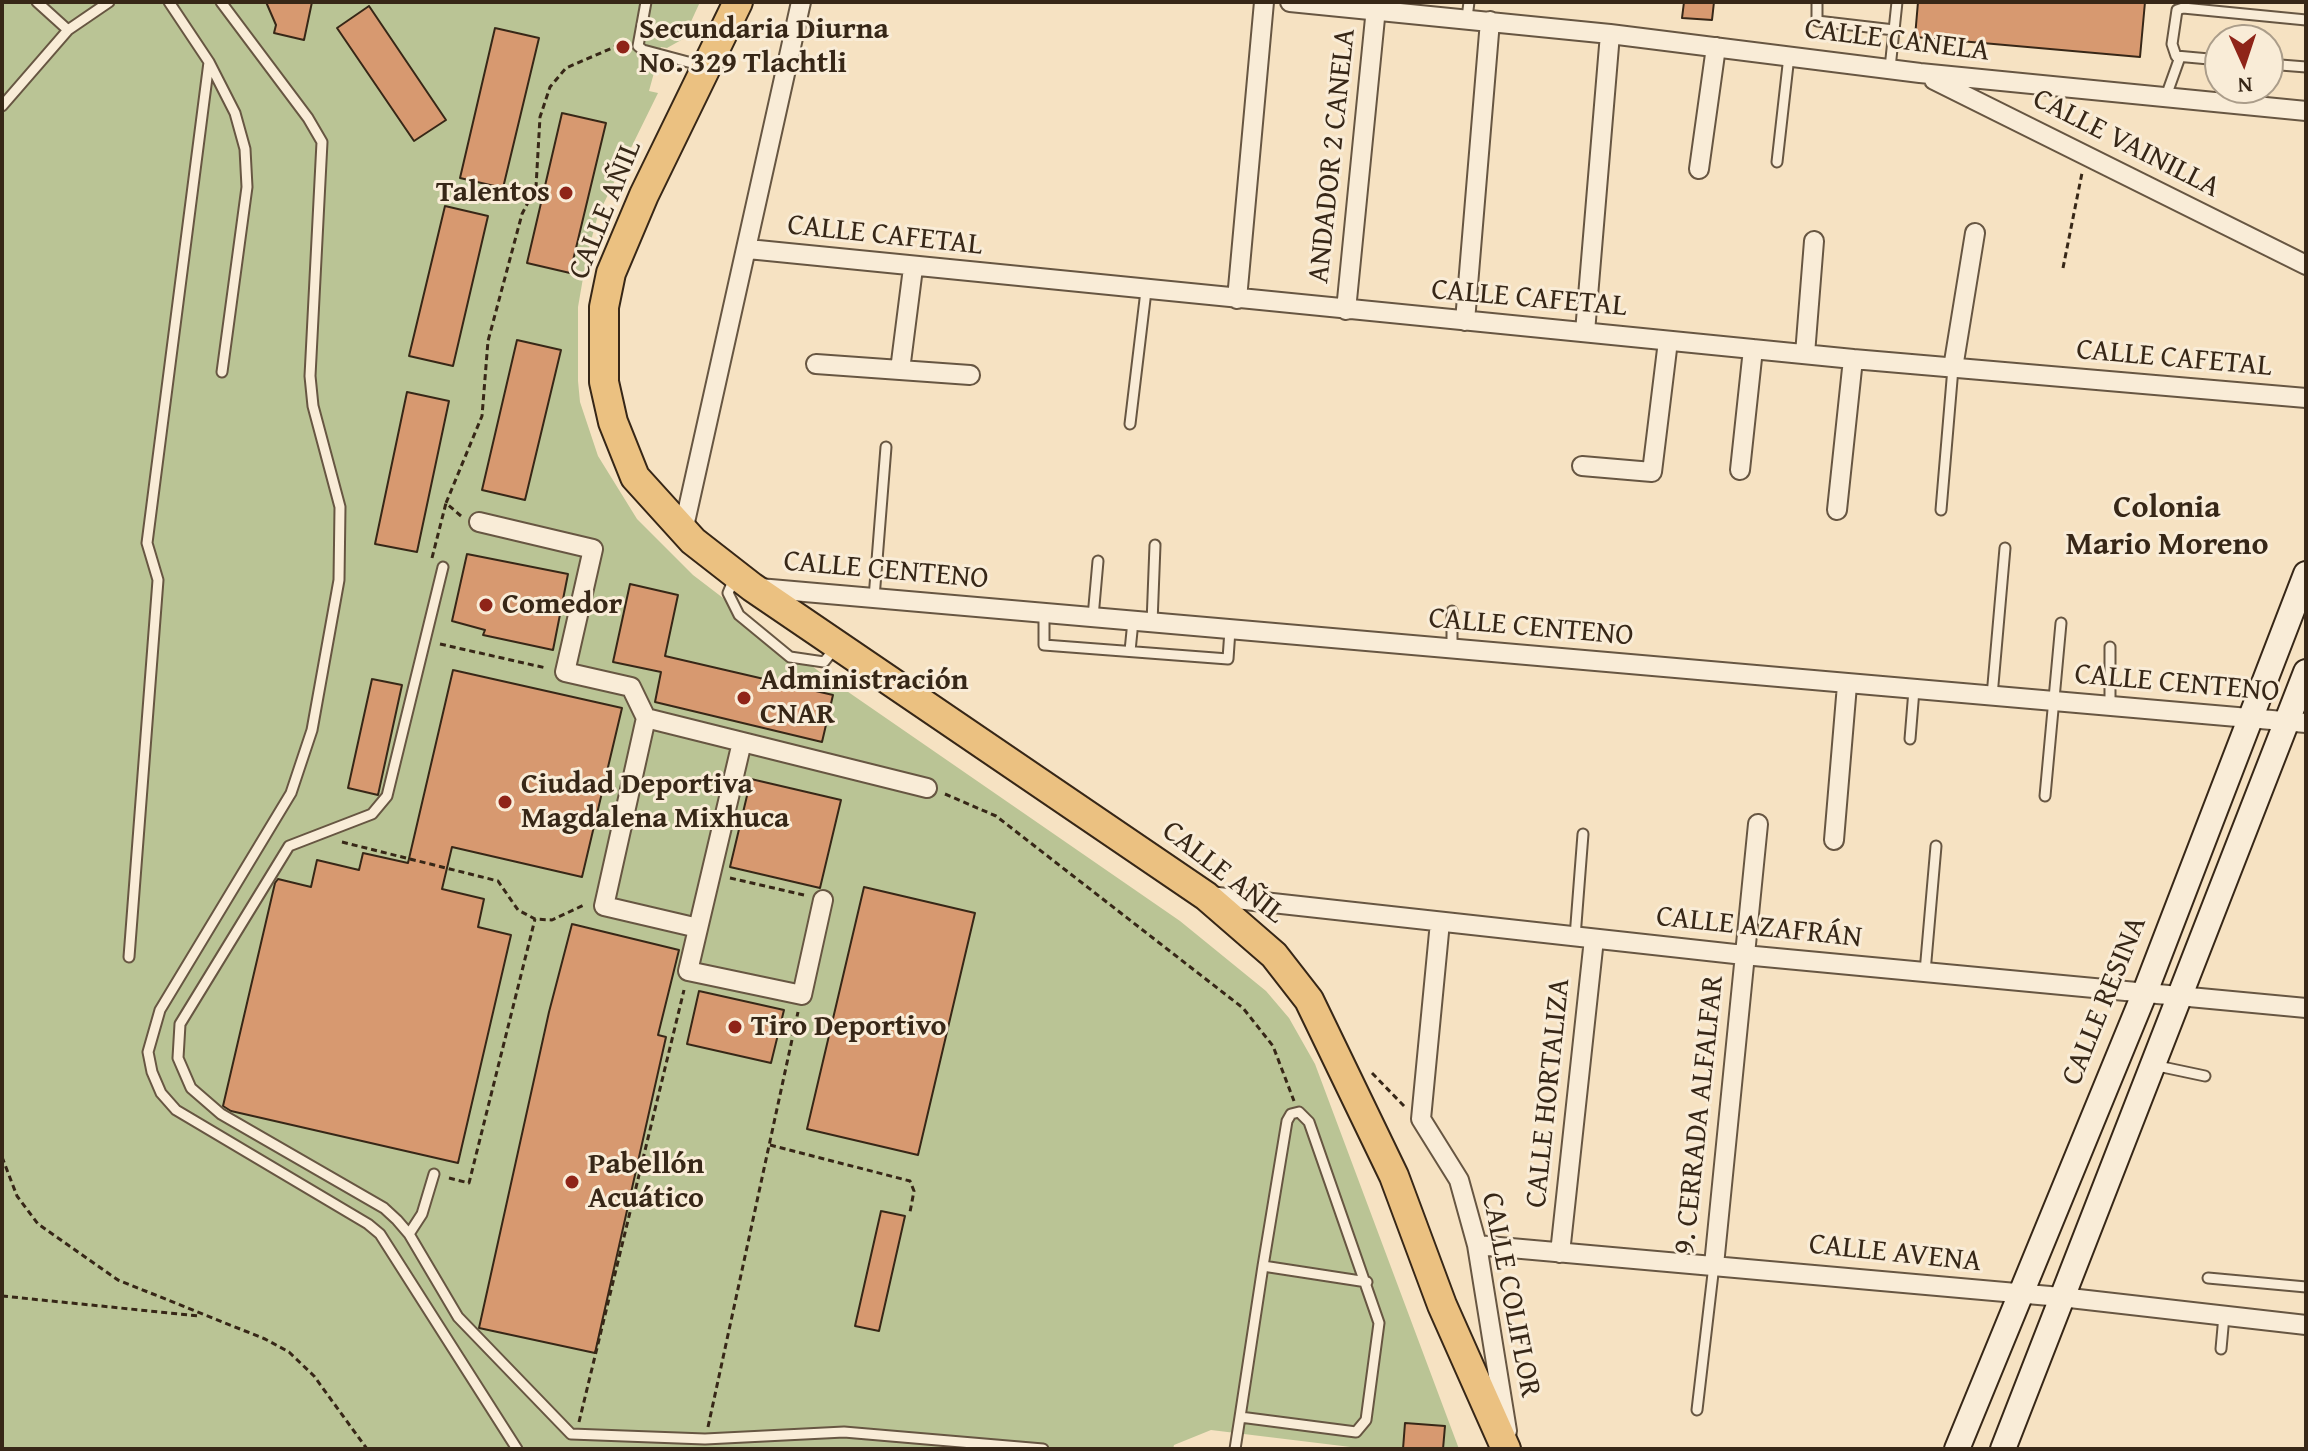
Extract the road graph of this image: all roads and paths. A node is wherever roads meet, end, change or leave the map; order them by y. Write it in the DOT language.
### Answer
graph roads {
  1 [pos="37,2"];
  2 [pos="109,2"];
  3 [pos="169,2"];
  4 [pos="221,2"];
  5 [pos="646,2"];
  6 [pos="738,2"];
  7 [pos="801,2"];
  8 [pos="1264,2"];
  9 [pos="1290,2"];
  10 [pos="1817,2"];
  11 [pos="1897,2"];
  12 [pos="1376,8"];
  13 [pos="1468,10"];
  14 [pos="2306,20"];
  15 [pos="1490,21"];
  16 [pos="68,30"];
  17 [pos="1894,30"];
  18 [pos="1610,34"];
  19 [pos="637,37"];
  20 [pos="1716,47"];
  21 [pos="1789,56"];
  22 [pos="2180,57"];
  23 [pos="2204,59"];
  24 [pos="209,62"];
  25 [pos="2284,65"];
  26 [pos="706,67"];
  27 [pos="2306,67"];
  28 [pos="1890,68"];
  29 [pos="1920,73"];
  30 [pos="2165,99"];
  31 [pos="2,106"];
  32 [pos="2306,111"];
  33 [pos="2086,154"];
  34 [pos="1777,162"];
  35 [pos="1699,169"];
  36 [pos="1975,233"];
  37 [pos="1814,241"];
  38 [pos="748,249"];
  39 [pos="2306,265"];
  40 [pos="913,268"];
  41 [pos="2063,268"];
  42 [pos="1146,291"];
  43 [pos="1237,299"];
  44 [pos="1346,310"];
  45 [pos="1465,321"];
  46 [pos="1585,332"];
  47 [pos="1668,341"];
  48 [pos="1753,349"];
  49 [pos="1805,354"];
  50 [pos="1853,359"];
  51 [pos="816,364"];
  52 [pos="1953,368"];
  53 [pos="900,370"];
  54 [pos="222,372"];
  55 [pos="970,375"];
  56 [pos="2306,398"];
  57 [pos="1130,424"];
  58 [pos="886,447"];
  59 [pos="1582,466"];
  60 [pos="1740,470"];
  61 [pos="446,503"];
  62 [pos="1837,510"];
  63 [pos="1941,510"];
  64 [pos="479,522"];
  65 [pos="683,531"];
  66 [pos="1155,545"];
  67 [pos="2005,548"];
  68 [pos="1098,561"];
  69 [pos="443,567"];
  70 [pos="2306,574"];
  71 [pos="744,580"];
  72 [pos="874,598"];
  73 [pos="1452,611"];
  74 [pos="1044,613"];
  75 [pos="1093,617"];
  76 [pos="1133,621"];
  77 [pos="1152,623"];
  78 [pos="2061,623"];
  79 [pos="1230,630"];
  80 [pos="425,640"];
  81 [pos="2110,647"];
  82 [pos="1452,649"];
  83 [pos="1130,651"];
  84 [pos="565,672"];
  85 [pos="2306,672"];
  86 [pos="1847,685"];
  87 [pos="1914,690"];
  88 [pos="1992,696"];
  89 [pos="2052,701"];
  90 [pos="2110,706"];
  91 [pos="646,718"];
  92 [pos="2252,718"];
  93 [pos="2296,722"];
  94 [pos="1910,739"];
  95 [pos="742,742"];
  96 [pos="927,788"];
  97 [pos="2045,796"];
  98 [pos="1758,824"];
  99 [pos="1583,834"];
  100 [pos="314,835"];
  101 [pos="1834,840"];
  102 [pos="1936,846"];
  103 [pos="711,874"];
  104 [pos="1206,896"];
  105 [pos="823,900"];
  106 [pos="604,906"];
  107 [pos="535,919"];
  108 [pos="1440,922"];
  109 [pos="698,928"];
  110 [pos="1584,938"];
  111 [pos="1744,955"];
  112 [pos="129,957"];
  113 [pos="688,971"];
  114 [pos="1925,972"];
  115 [pos="2145,992"];
  116 [pos="802,995"];
  117 [pos="2180,996"];
  118 [pos="2306,1008"];
  119 [pos="2152,1065"];
  120 [pos="2205,1076"];
  121 [pos="1299,1112"];
  122 [pos="770,1145"];
  123 [pos="2,1157"];
  124 [pos="434,1174"];
  125 [pos="910,1212"];
  126 [pos="409,1234"];
  127 [pos="1477,1245"];
  128 [pos="1560,1253"];
  129 [pos="1714,1265"];
  130 [pos="1263,1266"];
  131 [pos="2208,1278"];
  132 [pos="1367,1282"];
  133 [pos="2306,1287"];
  134 [pos="2018,1294"];
  135 [pos="2,1296"];
  136 [pos="2061,1297"];
  137 [pos="203,1316"];
  138 [pos="2224,1316"];
  139 [pos="2306,1325"];
  140 [pos="2221,1349"];
  141 [pos="1697,1410"];
  142 [pos="1240,1417"];
  143 [pos="576,1435"];
  144 [pos="705,1439"];
  145 [pos="367,1449"];
  146 [pos="517,1449"];
  147 [pos="1043,1449"];
  148 [pos="1235,1449"];
  149 [pos="1508,1449"];
  150 [pos="1957,1449"];
  151 [pos="2003,1449"];
  1 -- 16 [label="lane"];
  2 -- 16 [label="lane"];
  3 -- 24 [label="lane"];
  4 -- 146 [label="lane"];
  5 -- 19 [label="lane"];
  6 -- 26 [label="main road, CALLE AÑIL"];
  7 -- 38 [label="street"];
  8 -- 43 [label="street"];
  9 -- 12 [label="street, CALLE CANELA"];
  10 -- 17 [label="lane"];
  11 -- 17 [label="lane"];
  12 -- 13 [label="street, CALLE CANELA"];
  12 -- 44 [label="street, ANDADOR 2 CANELA"];
  13 -- 15 [label="street, CALLE CANELA"];
  14 -- 22 [label="lane"];
  15 -- 18 [label="street, CALLE CANELA"];
  15 -- 45 [label="street"];
  16 -- 31 [label="lane"];
  17 -- 28 [label="lane"];
  18 -- 20 [label="street, CALLE CANELA"];
  18 -- 46 [label="street"];
  19 -- 26 [label="lane"];
  19 -- 61 [label="path"];
  20 -- 21 [label="street, CALLE CANELA"];
  20 -- 35 [label="street"];
  21 -- 28 [label="street, CALLE CANELA"];
  21 -- 34 [label="lane"];
  22 -- 23 [label="lane"];
  22 -- 30 [label="lane"];
  24 -- 54 [label="lane"];
  24 -- 112 [label="lane"];
  25 -- 27 [label="lane"];
  26 -- 65 [label="main road, CALLE AÑIL"];
  28 -- 29 [label="street, CALLE CANELA"];
  29 -- 30 [label="street, CALLE CANELA"];
  29 -- 33 [label="street, CALLE VAINILLA"];
  30 -- 32 [label="street, CALLE CANELA"];
  33 -- 39 [label="street, CALLE VAINILLA"];
  33 -- 41 [label="path"];
  36 -- 52 [label="street"];
  37 -- 49 [label="street"];
  38 -- 40 [label="street, CALLE CAFETAL"];
  38 -- 65 [label="street"];
  40 -- 42 [label="street, CALLE CAFETAL"];
  40 -- 53 [label="street"];
  42 -- 43 [label="street, CALLE CAFETAL"];
  42 -- 57 [label="lane"];
  43 -- 44 [label="street, CALLE CAFETAL"];
  44 -- 45 [label="street, CALLE CAFETAL"];
  45 -- 46 [label="street, CALLE CAFETAL"];
  46 -- 47 [label="street, CALLE CAFETAL"];
  47 -- 48 [label="street, CALLE CAFETAL"];
  47 -- 59 [label="street"];
  48 -- 49 [label="street, CALLE CAFETAL"];
  48 -- 60 [label="street"];
  49 -- 50 [label="street, CALLE CAFETAL"];
  50 -- 52 [label="street, CALLE CAFETAL"];
  50 -- 62 [label="street"];
  51 -- 53 [label="street"];
  52 -- 56 [label="street, CALLE CAFETAL"];
  52 -- 63 [label="lane"];
  53 -- 55 [label="street"];
  58 -- 72 [label="lane"];
  61 -- 64 [label="path"];
  61 -- 69 [label="path"];
  64 -- 84 [label="street"];
  65 -- 71 [label="main road, CALLE AÑIL"];
  66 -- 77 [label="lane"];
  67 -- 88 [label="lane"];
  68 -- 75 [label="lane"];
  69 -- 80 [label="lane"];
  70 -- 92 [label="street, CALLE RESINA"];
  71 -- 72 [label="street, CALLE CENTENO"];
  71 -- 104 [label="main road, CALLE AÑIL"];
  72 -- 74 [label="street, CALLE CENTENO"];
  73 -- 82 [label="lane"];
  74 -- 75 [label="street, CALLE CENTENO"];
  74 -- 83 [label="lane"];
  75 -- 76 [label="street, CALLE CENTENO"];
  76 -- 77 [label="street, CALLE CENTENO"];
  76 -- 83 [label="lane"];
  77 -- 79 [label="street, CALLE CENTENO"];
  78 -- 89 [label="lane"];
  79 -- 82 [label="street, CALLE CENTENO"];
  79 -- 83 [label="lane"];
  80 -- 84 [label="path"];
  80 -- 100 [label="lane"];
  81 -- 90 [label="lane"];
  82 -- 86 [label="street, CALLE CENTENO"];
  84 -- 91 [label="street"];
  85 -- 93 [label="street"];
  86 -- 87 [label="street, CALLE CENTENO"];
  86 -- 101 [label="street"];
  87 -- 88 [label="street, CALLE CENTENO"];
  87 -- 94 [label="lane"];
  88 -- 89 [label="street, CALLE CENTENO"];
  89 -- 90 [label="street, CALLE CENTENO"];
  89 -- 97 [label="lane"];
  90 -- 92 [label="street, CALLE CENTENO"];
  91 -- 95 [label="street"];
  91 -- 106 [label="street"];
  92 -- 93 [label="street, CALLE CENTENO"];
  92 -- 115 [label="street, CALLE RESINA"];
  93 -- 117 [label="street"];
  95 -- 96 [label="street"];
  95 -- 103 [label="street"];
  96 -- 121 [label="path"];
  98 -- 111 [label="street, 9. CERRADA ALFALFAR"];
  99 -- 110 [label="lane"];
  100 -- 107 [label="path"];
  100 -- 126 [label="lane"];
  102 -- 114 [label="lane"];
  103 -- 105 [label="path"];
  103 -- 109 [label="street"];
  104 -- 108 [label="street, CALLE AZAFRÁN"];
  104 -- 149 [label="main road, CALLE AÑIL"];
  105 -- 116 [label="street"];
  106 -- 107 [label="path"];
  106 -- 109 [label="street"];
  107 -- 124 [label="path"];
  108 -- 110 [label="street, CALLE AZAFRÁN"];
  108 -- 127 [label="street, CALLE COLIFLOR"];
  109 -- 113 [label="street"];
  110 -- 111 [label="street, CALLE AZAFRÁN"];
  110 -- 128 [label="street, CALLE HORTALIZA"];
  111 -- 114 [label="street, CALLE AZAFRÁN"];
  111 -- 129 [label="street, 9. CERRADA ALFALFAR"];
  113 -- 116 [label="street"];
  113 -- 143 [label="path"];
  114 -- 115 [label="street, CALLE AZAFRÁN"];
  115 -- 117 [label="street, CALLE AZAFRÁN"];
  115 -- 134 [label="street, CALLE RESINA"];
  116 -- 122 [label="path"];
  117 -- 118 [label="street, CALLE AZAFRÁN"];
  117 -- 119 [label="street"];
  119 -- 120 [label="lane"];
  119 -- 136 [label="street"];
  121 -- 130 [label="lane"];
  121 -- 132 [label="lane"];
  122 -- 125 [label="path"];
  122 -- 144 [label="path"];
  123 -- 137 [label="path"];
  124 -- 126 [label="lane"];
  126 -- 143 [label="lane"];
  127 -- 128 [label="street, CALLE AVENA"];
  127 -- 149 [label="street, CALLE COLIFLOR"];
  128 -- 129 [label="street, CALLE AVENA"];
  129 -- 134 [label="street, CALLE AVENA"];
  129 -- 141 [label="lane, 9. CERRADA ALFALFAR"];
  130 -- 132 [label="lane"];
  130 -- 142 [label="lane"];
  131 -- 133 [label="lane"];
  132 -- 142 [label="lane"];
  134 -- 136 [label="street, CALLE AVENA"];
  134 -- 150 [label="street, CALLE RESINA"];
  135 -- 137 [label="path"];
  136 -- 138 [label="street, CALLE AVENA"];
  136 -- 151 [label="street"];
  137 -- 145 [label="path"];
  138 -- 139 [label="street, CALLE AVENA"];
  138 -- 140 [label="lane"];
  142 -- 148 [label="lane"];
  143 -- 144 [label="lane"];
  144 -- 147 [label="lane"];
}
